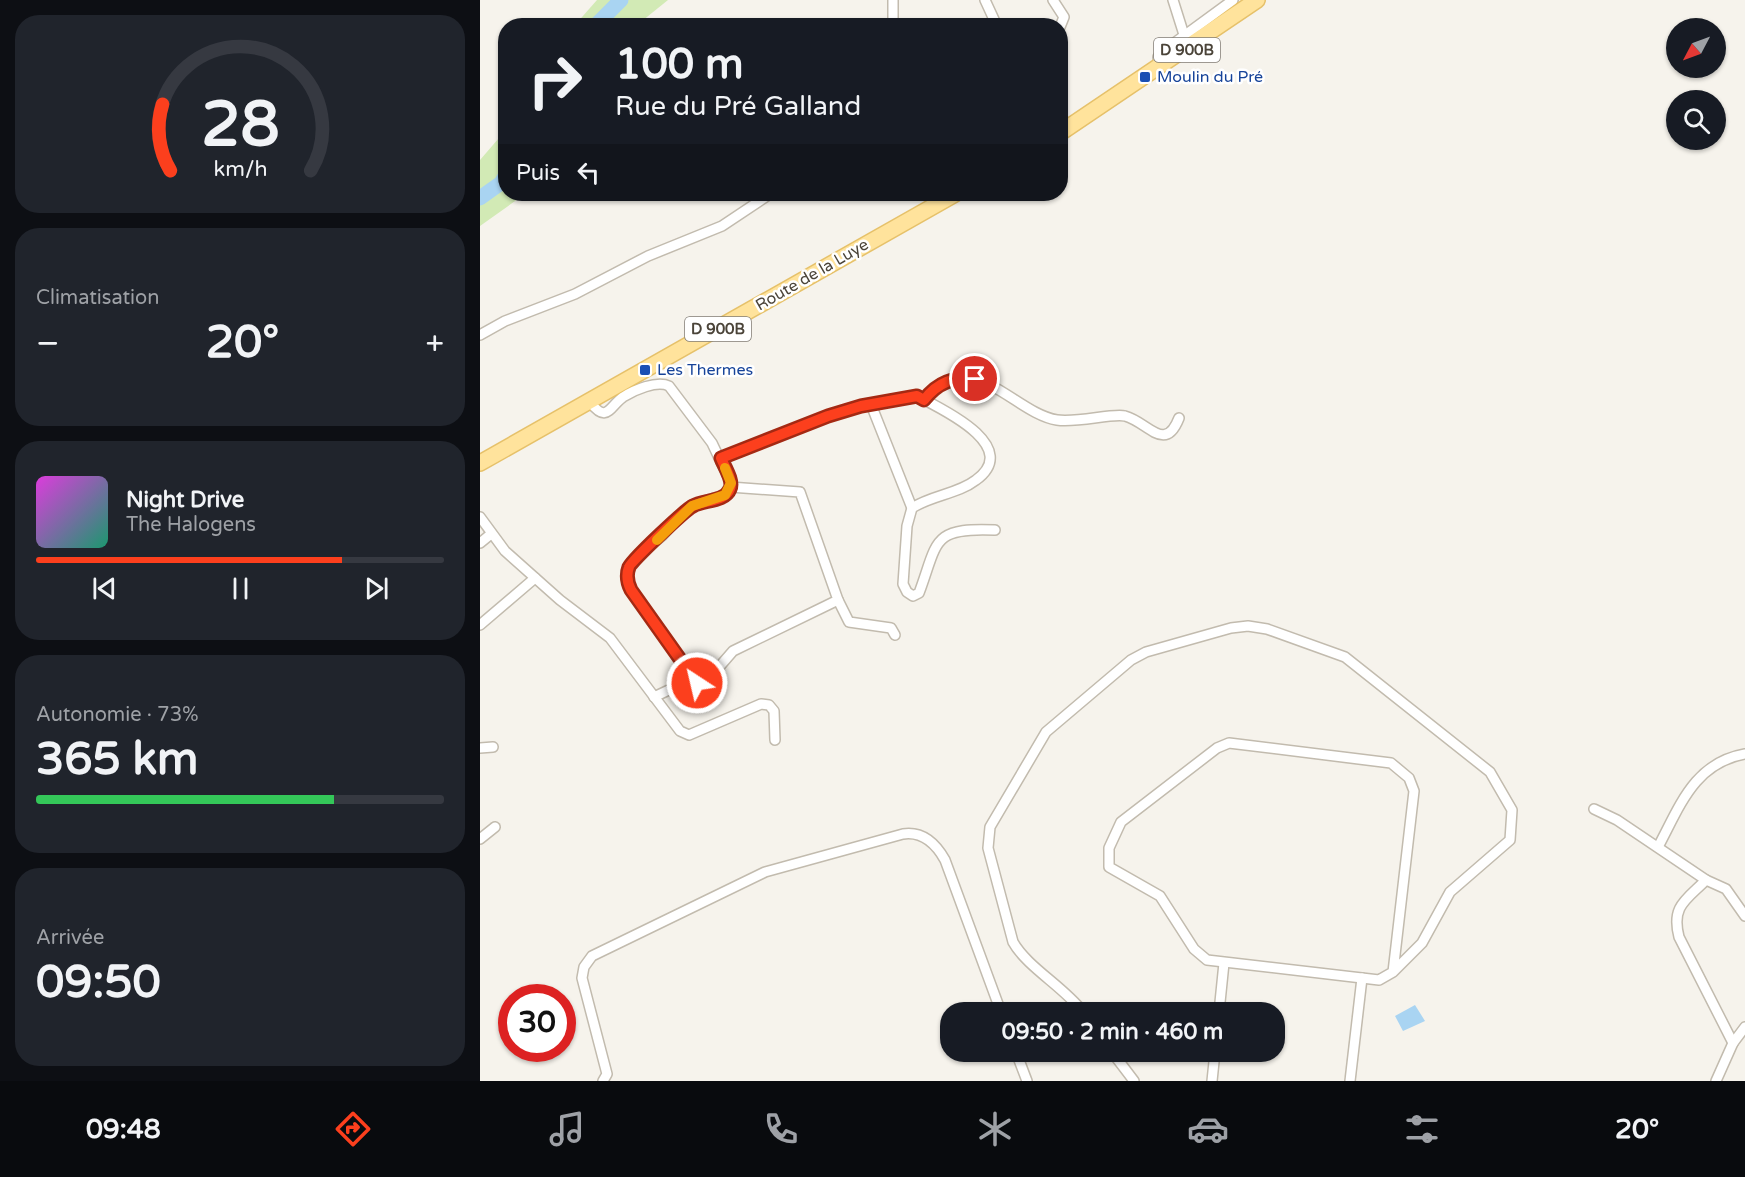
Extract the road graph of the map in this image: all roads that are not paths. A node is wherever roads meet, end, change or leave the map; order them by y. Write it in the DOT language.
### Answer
graph roads {
  1 [pos="893,0"];
  2 [pos="985,0"];
  3 [pos="1053,0"];
  4 [pos="1173,0"];
  5 [pos="1233,0"];
  6 [pos="1257,0"];
  7 [pos="892,18"];
  8 [pos="993,18"];
  9 [pos="1064,18"];
  10 [pos="1185,38"];
  11 [pos="1159,68"];
  12 [pos="1115,97"];
  13 [pos="1068,119"];
  14 [pos="1068,128"];
  15 [pos="760,201"];
  16 [pos="943,201"];
  17 [pos="480,335"];
  18 [pos="924,400"];
  19 [pos="590,402"];
  20 [pos="872,406"];
  21 [pos="1179,418"];
  22 [pos="721,458"];
  23 [pos="480,464"];
  24 [pos="730,488"];
  25 [pos="912,508"];
  26 [pos="480,517"];
  27 [pos="995,530"];
  28 [pos="491,534"];
  29 [pos="480,543"];
  30 [pos="535,578"];
  31 [pos="838,600"];
  32 [pos="480,625"];
  33 [pos="895,635"];
  34 [pos="697,683"];
  35 [pos="654,697"];
  36 [pos="775,741"];
  37 [pos="493,747"];
  38 [pos="480,748"];
  39 [pos="1745,754"];
  40 [pos="1594,809"];
  41 [pos="495,827"];
  42 [pos="480,839"];
  43 [pos="1658,847"];
  44 [pos="1706,880"];
  45 [pos="1745,916"];
  46 [pos="1224,963"];
  47 [pos="1393,972"];
  48 [pos="1362,978"];
  49 [pos="997,1002"];
  50 [pos="1075,1002"];
  51 [pos="1220,1002"];
  52 [pos="1745,1027"];
  53 [pos="1733,1043"];
  54 [pos="1020,1062"];
  55 [pos="1120,1062"];
  56 [pos="1214,1062"];
  57 [pos="603,1081"];
  58 [pos="1027,1081"];
  59 [pos="1134,1081"];
  60 [pos="1212,1081"];
  61 [pos="1350,1081"];
  62 [pos="1716,1081"];
  1 -- 7 [label="street"];
  2 -- 8 [label="street"];
  3 -- 9 [label="street"];
  4 -- 10 [label="street"];
  5 -- 10 [label="street"];
  6 -- 11 [label="main road, D 900B"];
  10 -- 11 [label="street"];
  11 -- 12 [label="main road, D 900B"];
  12 -- 13 [label="main road, D 900B"];
  12 -- 14 [label="main road, D 900B"];
  15 -- 17 [label="street"];
  16 -- 19 [label="main road, Route de la Luye / D 900B"];
  18 -- 20 [label="street"];
  18 -- 21 [label="street"];
  18 -- 25 [label="street"];
  19 -- 22 [label="street"];
  19 -- 23 [label="main road, Route de la Luye / D 900B"];
  20 -- 22 [label="street"];
  20 -- 25 [label="street"];
  22 -- 24 [label="street"];
  24 -- 31 [label="street"];
  24 -- 34 [label="street"];
  25 -- 27 [label="street"];
  26 -- 28 [label="street"];
  28 -- 29 [label="street"];
  28 -- 30 [label="street"];
  30 -- 32 [label="street"];
  30 -- 35 [label="street"];
  31 -- 33 [label="street"];
  31 -- 34 [label="street"];
  34 -- 35 [label="street"];
  35 -- 36 [label="street"];
  37 -- 38 [label="street"];
  39 -- 43 [label="street"];
  40 -- 43 [label="street"];
  41 -- 42 [label="street"];
  43 -- 44 [label="street"];
  44 -- 45 [label="street"];
  44 -- 53 [label="street"];
  46 -- 47 [label="street"];
  46 -- 48 [label="street"];
  46 -- 51 [label="street"];
  47 -- 48 [label="street"];
  47 -- 50 [label="street"];
  48 -- 61 [label="street"];
  49 -- 57 [label="street"];
  52 -- 53 [label="street"];
  53 -- 62 [label="street"];
  54 -- 58 [label="street"];
  55 -- 59 [label="street"];
  56 -- 60 [label="street"];
}
